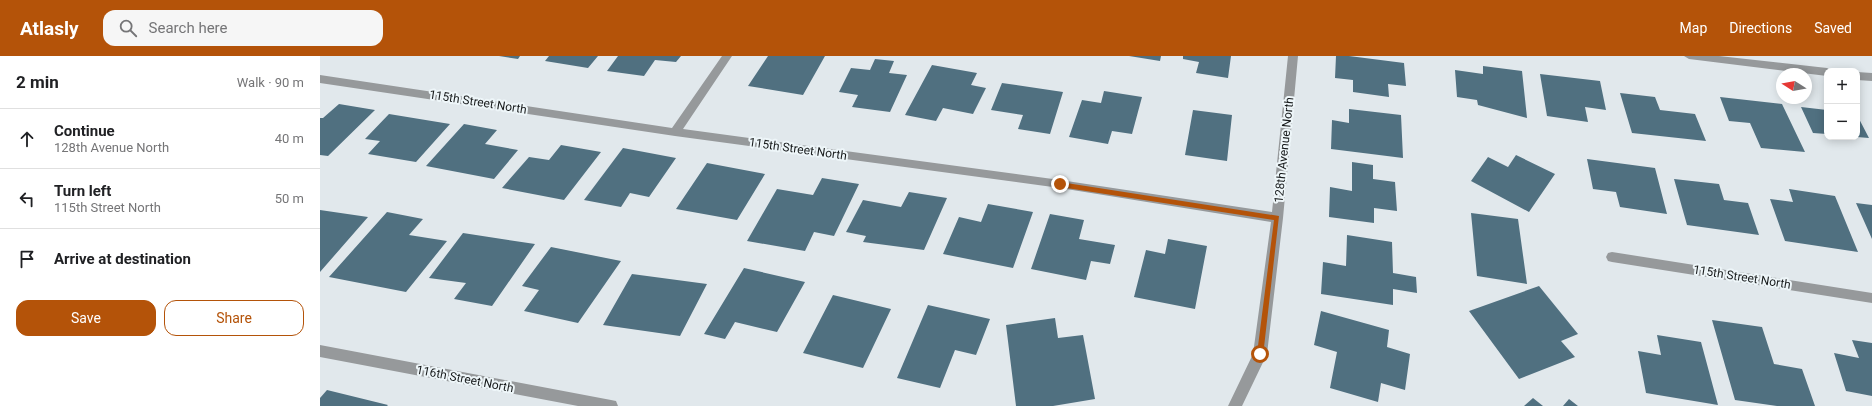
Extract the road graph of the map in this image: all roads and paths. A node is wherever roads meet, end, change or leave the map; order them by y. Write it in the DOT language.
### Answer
graph roads {
  1 [pos="727,56"];
  2 [pos="1293,56"];
  3 [pos="1689,56"];
  4 [pos="1824,72"];
  5 [pos="1860,76"];
  6 [pos="1872,77"];
  7 [pos="320,79"];
  8 [pos="675,132"];
  9 [pos="1277,218"];
  10 [pos="1612,257"];
  11 [pos="1872,298"];
  12 [pos="320,351"];
  13 [pos="611,406"];
  14 [pos="1235,406"];
  1 -- 8 [label="street"];
  2 -- 9 [label="street, 128th Avenue North"];
  3 -- 4 [label="street"];
  5 -- 6 [label="street"];
  7 -- 8 [label="street, 115th Street North"];
  8 -- 9 [label="street, 115th Street North"];
  9 -- 14 [label="street, 128th Avenue North"];
  10 -- 11 [label="street, 115th Street North"];
  12 -- 13 [label="street, 116th Street North"];
}
